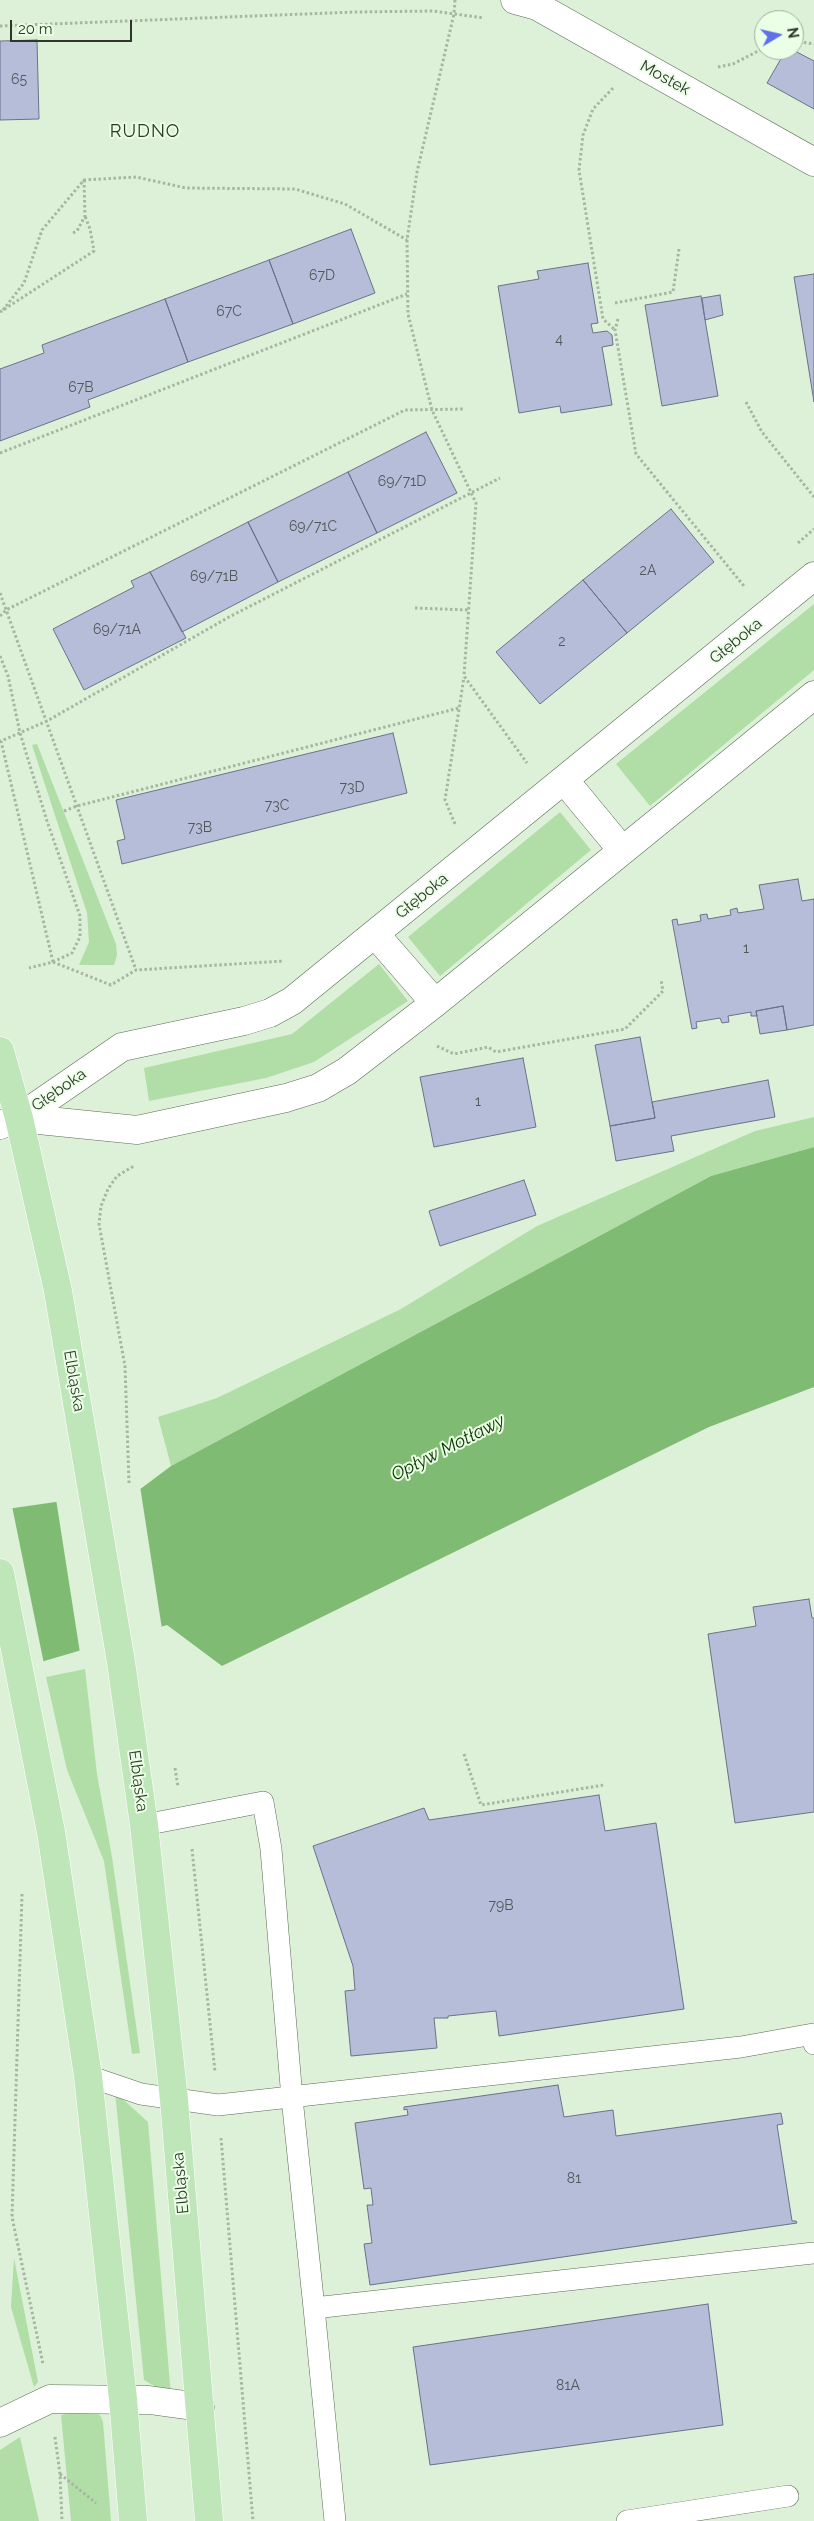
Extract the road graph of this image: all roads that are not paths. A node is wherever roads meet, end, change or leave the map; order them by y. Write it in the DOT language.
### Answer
graph roads {
  1 [pos="514,0"];
  2 [pos="814,162"];
  3 [pos="814,576"];
  4 [pos="814,695"];
  5 [pos="565,781"];
  6 [pos="622,850"];
  7 [pos="375,934"];
  8 [pos="435,1003"];
  9 [pos="0,1051"];
  10 [pos="10,1121"];
  11 [pos="0,1573"];
  12 [pos="144,1825"];
  13 [pos="814,2044"];
  14 [pos="88,2076"];
  15 [pos="292,2098"];
  16 [pos="174,2100"];
  17 [pos="814,2253"];
  18 [pos="314,2308"];
  19 [pos="123,2400"];
  20 [pos="200,2407"];
  21 [pos="0,2423"];
  22 [pos="788,2496"];
  23 [pos="133,2521"];
  24 [pos="209,2521"];
  25 [pos="335,2521"];
  26 [pos="626,2521"];
  1 -- 2 [label="street, Mostek"];
  3 -- 5 [label="street, Głęboka"];
  4 -- 6 [label="street, Głęboka"];
  5 -- 6 [label="street"];
  5 -- 7 [label="street, Głęboka"];
  6 -- 8 [label="street, Głęboka"];
  7 -- 8 [label="street"];
  7 -- 10 [label="street, Głęboka"];
  8 -- 10 [label="street, Głęboka"];
  9 -- 10 [label="main road, Elbląska"];
  10 -- 12 [label="main road, Elbląska"];
  11 -- 14 [label="main road"];
  12 -- 15 [label="lane"];
  12 -- 16 [label="main road, Elbląska"];
  13 -- 15 [label="lane"];
  14 -- 16 [label="lane"];
  14 -- 19 [label="main road"];
  15 -- 16 [label="lane"];
  15 -- 18 [label="lane"];
  16 -- 20 [label="main road, Elbląska"];
  17 -- 18 [label="lane"];
  18 -- 25 [label="lane"];
  19 -- 20 [label="street"];
  19 -- 21 [label="street"];
  19 -- 23 [label="main road"];
  20 -- 24 [label="main road, Elbląska"];
  22 -- 26 [label="lane"];
}
